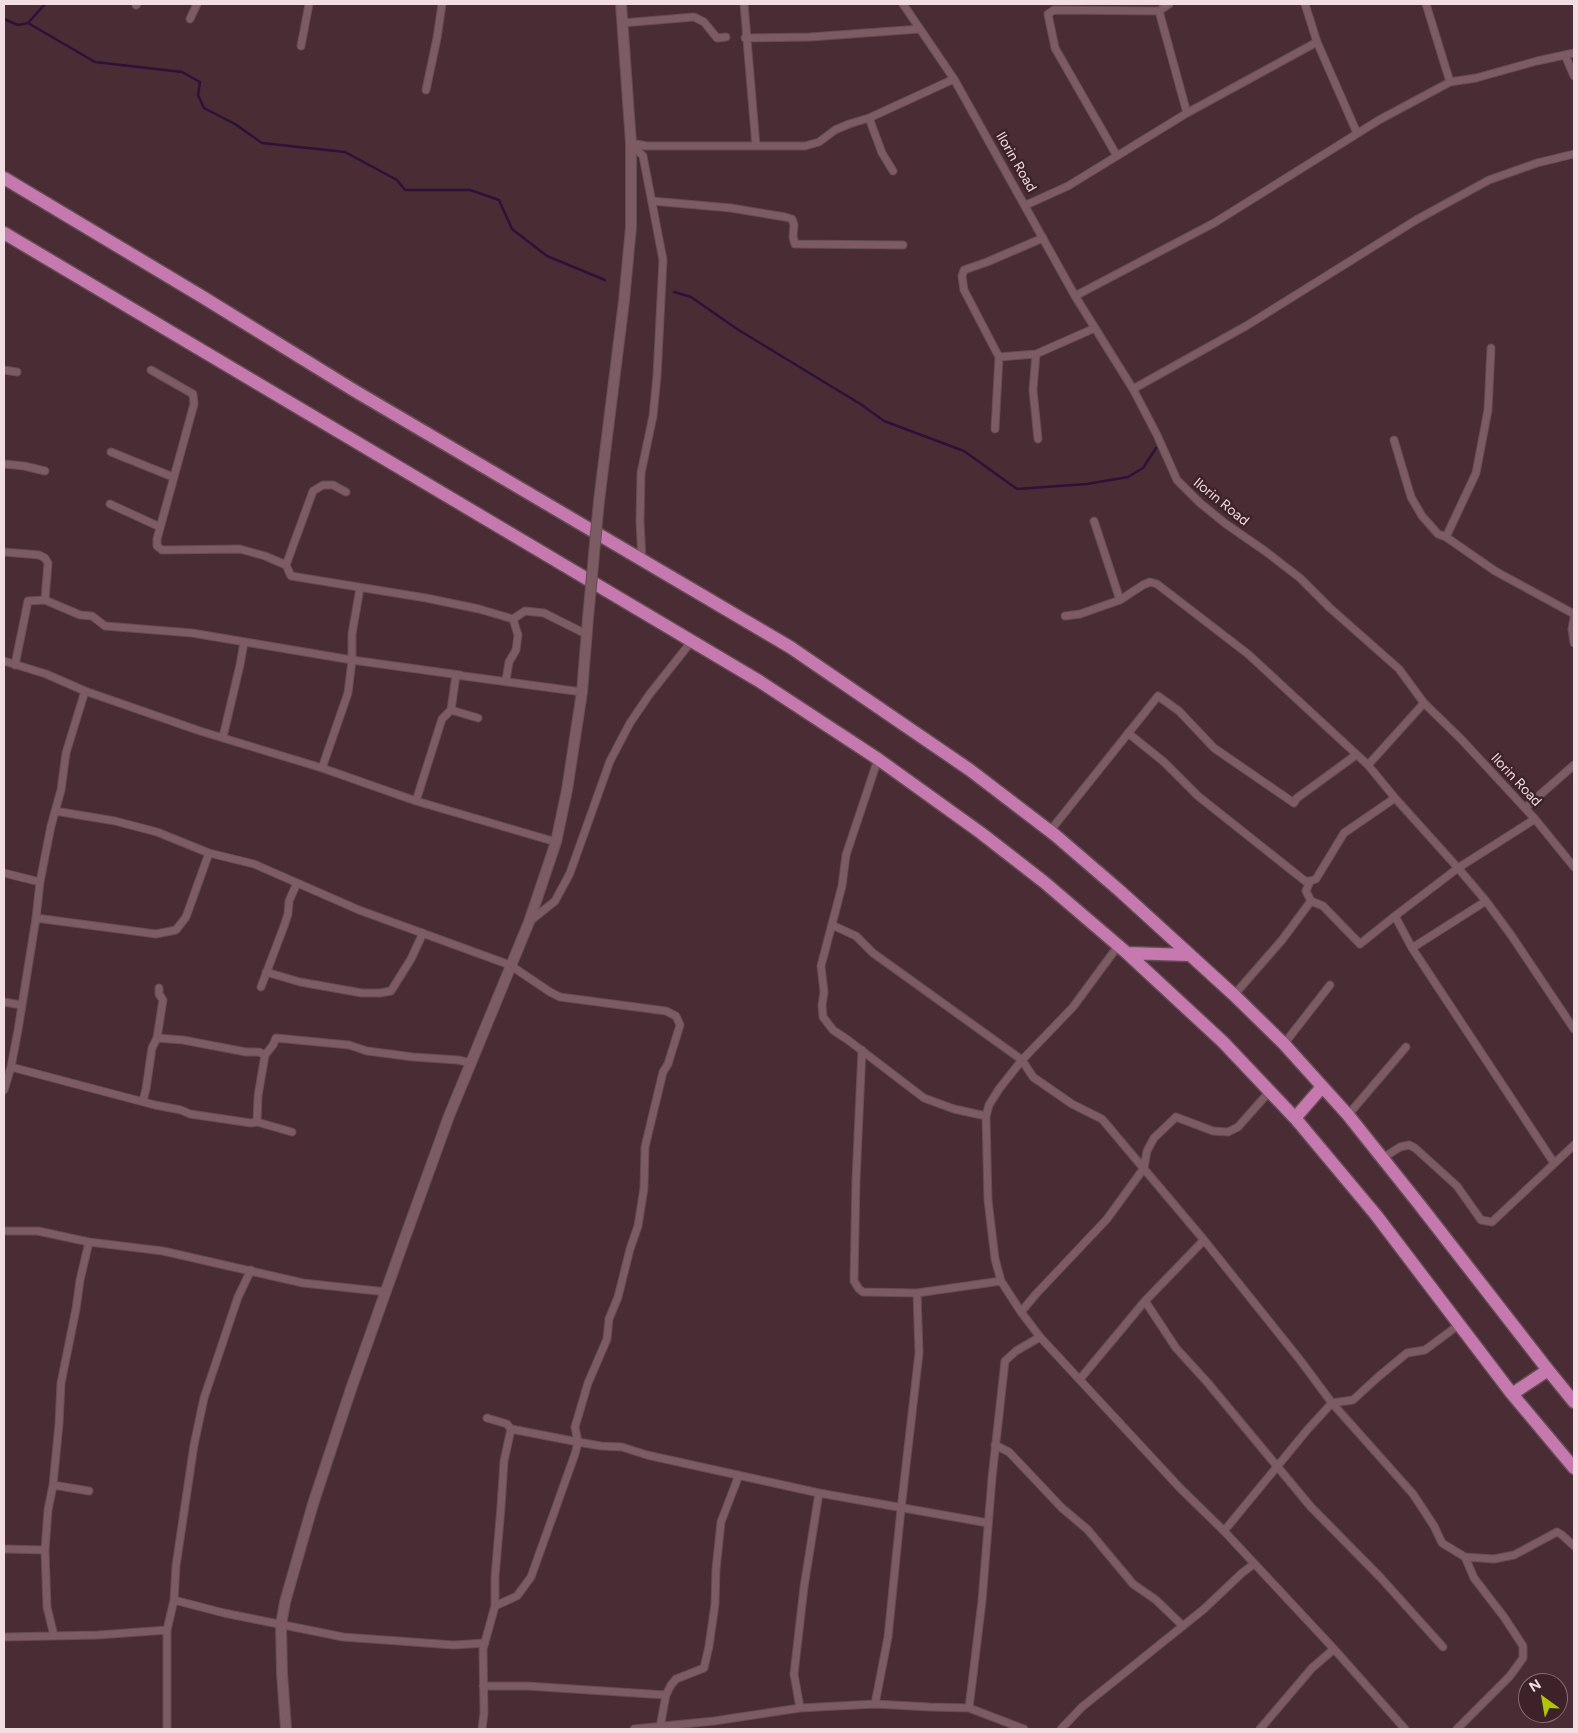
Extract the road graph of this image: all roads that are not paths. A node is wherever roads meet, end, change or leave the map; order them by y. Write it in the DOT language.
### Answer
graph roads {
  1 [pos="197,4"];
  2 [pos="309,4"];
  3 [pos="442,4"];
  4 [pos="621,4"];
  5 [pos="744,4"];
  6 [pos="903,4"];
  7 [pos="1169,4"];
  8 [pos="1305,4"];
  9 [pos="1426,4"];
  10 [pos="1159,11"];
  11 [pos="190,19"];
  12 [pos="622,23"];
  13 [pos="920,29"];
  14 [pos="726,37"];
  15 [pos="746,38"];
  16 [pos="1317,42"];
  17 [pos="302,46"];
  18 [pos="1574,53"];
  19 [pos="1565,55"];
  20 [pos="1574,76"];
  21 [pos="954,79"];
  22 [pos="1450,82"];
  23 [pos="426,90"];
  24 [pos="1187,113"];
  25 [pos="869,118"];
  26 [pos="1357,133"];
  27 [pos="631,143"];
  28 [pos="756,146"];
  29 [pos="1574,154"];
  30 [pos="1117,156"];
  31 [pos="894,171"];
  32 [pos="4,178"];
  33 [pos="652,202"];
  34 [pos="1026,205"];
  35 [pos="4,233"];
  36 [pos="1043,238"];
  37 [pos="903,245"];
  38 [pos="1075,296"];
  39 [pos="1095,328"];
  40 [pos="1491,348"];
  41 [pos="1036,354"];
  42 [pos="999,357"];
  43 [pos="4,370"];
  44 [pos="151,370"];
  45 [pos="16,372"];
  46 [pos="1133,389"];
  47 [pos="995,429"];
  48 [pos="1038,439"];
  49 [pos="1394,440"];
  50 [pos="111,452"];
  51 [pos="4,464"];
  52 [pos="45,471"];
  53 [pos="173,477"];
  54 [pos="346,492"];
  55 [pos="110,504"];
  56 [pos="1094,521"];
  57 [pos="160,527"];
  58 [pos="1446,537"];
  59 [pos="4,552"];
  60 [pos="642,560"];
  61 [pos="286,565"];
  62 [pos="360,588"];
  63 [pos="44,600"];
  64 [pos="1120,600"];
  65 [pos="1574,614"];
  66 [pos="1065,616"];
  67 [pos="1574,618"];
  68 [pos="513,619"];
  69 [pos="586,634"];
  70 [pos="244,642"];
  71 [pos="691,642"];
  72 [pos="1574,643"];
  73 [pos="352,660"];
  74 [pos="4,662"];
  75 [pos="15,665"];
  76 [pos="460,675"];
  77 [pos="506,680"];
  78 [pos="85,691"];
  79 [pos="582,692"];
  80 [pos="1424,703"];
  81 [pos="451,710"];
  82 [pos="478,718"];
  83 [pos="1128,733"];
  84 [pos="223,737"];
  85 [pos="1356,754"];
  86 [pos="878,759"];
  87 [pos="1368,765"];
  88 [pos="1574,765"];
  89 [pos="322,768"];
  90 [pos="1395,798"];
  91 [pos="416,801"];
  92 [pos="1525,808"];
  93 [pos="56,811"];
  94 [pos="1535,819"];
  95 [pos="1050,831"];
  96 [pos="556,842"];
  97 [pos="209,853"];
  98 [pos="1458,868"];
  99 [pos="1574,868"];
  100 [pos="4,873"];
  101 [pos="40,882"];
  102 [pos="1310,882"];
  103 [pos="298,883"];
  104 [pos="1312,901"];
  105 [pos="1486,901"];
  106 [pos="1395,916"];
  107 [pos="36,918"];
  108 [pos="529,922"];
  109 [pos="832,924"];
  110 [pos="423,933"];
  111 [pos="1412,948"];
  112 [pos="1123,949"];
  113 [pos="1189,955"];
  114 [pos="510,965"];
  115 [pos="266,972"];
  116 [pos="1330,985"];
  117 [pos="261,987"];
  118 [pos="159,988"];
  119 [pos="1234,994"];
  120 [pos="4,1002"];
  121 [pos="21,1005"];
  122 [pos="1574,1029"];
  123 [pos="157,1038"];
  124 [pos="1284,1044"];
  125 [pos="1406,1047"];
  126 [pos="862,1050"];
  127 [pos="265,1055"];
  128 [pos="1022,1060"];
  129 [pos="470,1063"];
  130 [pos="10,1068"];
  131 [pos="1322,1087"];
  132 [pos="4,1090"];
  133 [pos="1270,1091"];
  134 [pos="142,1101"];
  135 [pos="1348,1115"];
  136 [pos="986,1116"];
  137 [pos="1294,1118"];
  138 [pos="257,1122"];
  139 [pos="292,1132"];
  140 [pos="1574,1144"];
  141 [pos="1383,1158"];
  142 [pos="1554,1163"];
  143 [pos="1144,1168"];
  144 [pos="4,1231"];
  145 [pos="1204,1240"];
  146 [pos="89,1242"];
  147 [pos="251,1270"];
  148 [pos="1001,1281"];
  149 [pos="386,1292"];
  150 [pos="917,1293"];
  151 [pos="1144,1300"];
  152 [pos="1021,1312"];
  153 [pos="1460,1324"];
  154 [pos="1040,1337"];
  155 [pos="1548,1370"];
  156 [pos="1080,1380"];
  157 [pos="1512,1394"];
  158 [pos="1574,1402"];
  159 [pos="1332,1403"];
  160 [pos="487,1418"];
  161 [pos="511,1429"];
  162 [pos="578,1442"];
  163 [pos="995,1445"];
  164 [pos="1277,1467"];
  165 [pos="1574,1468"];
  166 [pos="739,1475"];
  167 [pos="53,1484"];
  168 [pos="89,1491"];
  169 [pos="820,1493"];
  170 [pos="901,1509"];
  171 [pos="988,1523"];
  172 [pos="1224,1531"];
  173 [pos="1574,1546"];
  174 [pos="4,1549"];
  175 [pos="45,1550"];
  176 [pos="1464,1557"];
  177 [pos="1254,1564"];
  178 [pos="174,1600"];
  179 [pos="496,1606"];
  180 [pos="281,1625"];
  181 [pos="1183,1626"];
  182 [pos="167,1630"];
  183 [pos="54,1636"];
  184 [pos="4,1638"];
  185 [pos="485,1643"];
  186 [pos="1443,1647"];
  187 [pos="1334,1649"];
  188 [pos="483,1686"];
  189 [pos="666,1695"];
  190 [pos="875,1704"];
  191 [pos="800,1708"];
  192 [pos="969,1708"];
  193 [pos="656,1728"];
  194 [pos="167,1729"];
  195 [pos="286,1729"];
  196 [pos="482,1729"];
  197 [pos="634,1729"];
  198 [pos="1024,1729"];
  199 [pos="1061,1729"];
  200 [pos="1260,1729"];
  201 [pos="1405,1729"];
  202 [pos="1457,1729"];
  1 -- 11 [label="street"];
  2 -- 17 [label="street"];
  3 -- 23 [label="street"];
  4 -- 12 [label="main road"];
  5 -- 15 [label="street"];
  6 -- 13 [label="street, Ilorin Road"];
  7 -- 10 [label="street"];
  8 -- 16 [label="street"];
  9 -- 22 [label="street"];
  10 -- 24 [label="street"];
  10 -- 30 [label="street"];
  12 -- 14 [label="street"];
  12 -- 27 [label="main road"];
  13 -- 15 [label="street"];
  13 -- 21 [label="street, Ilorin Road"];
  15 -- 28 [label="street"];
  16 -- 24 [label="street"];
  16 -- 26 [label="street"];
  18 -- 19 [label="street"];
  19 -- 20 [label="street"];
  19 -- 22 [label="street"];
  21 -- 25 [label="street"];
  21 -- 34 [label="street, Ilorin Road"];
  22 -- 26 [label="street"];
  24 -- 30 [label="street"];
  25 -- 28 [label="street"];
  25 -- 31 [label="street"];
  26 -- 38 [label="street"];
  27 -- 28 [label="street"];
  27 -- 33 [label="street"];
  27 -- 69 [label="main road, bridge"];
  29 -- 46 [label="street"];
  30 -- 34 [label="street"];
  32 -- 60 [label="highway"];
  33 -- 37 [label="street"];
  33 -- 60 [label="street"];
  34 -- 36 [label="street, Ilorin Road"];
  35 -- 71 [label="highway"];
  36 -- 38 [label="street, Ilorin Road"];
  36 -- 42 [label="street"];
  38 -- 39 [label="street, Ilorin Road"];
  39 -- 41 [label="street"];
  39 -- 46 [label="street, Ilorin Road"];
  40 -- 58 [label="street"];
  41 -- 42 [label="street"];
  41 -- 48 [label="street"];
  42 -- 47 [label="street"];
  43 -- 45 [label="street"];
  44 -- 53 [label="street"];
  46 -- 80 [label="street, Ilorin Road"];
  49 -- 58 [label="street"];
  50 -- 53 [label="street"];
  51 -- 52 [label="street"];
  53 -- 57 [label="street"];
  54 -- 61 [label="street"];
  55 -- 57 [label="street"];
  56 -- 64 [label="street"];
  57 -- 61 [label="street"];
  58 -- 65 [label="street"];
  59 -- 63 [label="street"];
  60 -- 95 [label="highway"];
  61 -- 62 [label="street"];
  62 -- 68 [label="street"];
  62 -- 73 [label="street"];
  63 -- 70 [label="street"];
  63 -- 75 [label="street"];
  64 -- 66 [label="street"];
  64 -- 85 [label="street"];
  67 -- 72 [label="street"];
  68 -- 69 [label="street"];
  68 -- 77 [label="street"];
  69 -- 79 [label="main road"];
  70 -- 73 [label="street"];
  70 -- 84 [label="street"];
  71 -- 86 [label="highway"];
  71 -- 108 [label="street"];
  73 -- 76 [label="street"];
  73 -- 89 [label="street"];
  74 -- 75 [label="street"];
  75 -- 78 [label="street"];
  76 -- 77 [label="street"];
  76 -- 81 [label="street"];
  77 -- 79 [label="street"];
  78 -- 84 [label="street"];
  78 -- 93 [label="street"];
  79 -- 96 [label="main road"];
  80 -- 87 [label="street"];
  80 -- 92 [label="street, Ilorin Road"];
  81 -- 82 [label="street"];
  81 -- 91 [label="street"];
  83 -- 85 [label="street"];
  83 -- 95 [label="street"];
  83 -- 102 [label="street"];
  84 -- 89 [label="street"];
  85 -- 87 [label="street"];
  86 -- 109 [label="street"];
  86 -- 112 [label="highway"];
  87 -- 90 [label="street"];
  88 -- 92 [label="street"];
  89 -- 91 [label="street"];
  90 -- 98 [label="street"];
  90 -- 102 [label="street"];
  91 -- 96 [label="street"];
  92 -- 94 [label="street, Ilorin Road"];
  93 -- 97 [label="street"];
  93 -- 101 [label="street"];
  94 -- 98 [label="street"];
  94 -- 99 [label="street, Ilorin Road"];
  95 -- 113 [label="highway"];
  96 -- 108 [label="main road"];
  97 -- 103 [label="street"];
  97 -- 107 [label="street"];
  98 -- 105 [label="street"];
  98 -- 106 [label="street"];
  100 -- 101 [label="street"];
  101 -- 107 [label="street"];
  102 -- 104 [label="street"];
  103 -- 110 [label="street"];
  103 -- 115 [label="street"];
  104 -- 106 [label="street"];
  104 -- 119 [label="street"];
  105 -- 111 [label="street"];
  105 -- 122 [label="street"];
  106 -- 111 [label="street"];
  107 -- 121 [label="street"];
  108 -- 114 [label="main road"];
  109 -- 126 [label="street"];
  109 -- 128 [label="street"];
  110 -- 114 [label="street"];
  110 -- 115 [label="street"];
  111 -- 142 [label="street"];
  112 -- 113 [label="highway"];
  112 -- 128 [label="street"];
  112 -- 133 [label="highway"];
  113 -- 119 [label="highway"];
  114 -- 129 [label="main road"];
  114 -- 162 [label="street"];
  115 -- 117 [label="street"];
  116 -- 124 [label="street"];
  118 -- 123 [label="street"];
  119 -- 124 [label="highway"];
  120 -- 121 [label="street"];
  121 -- 130 [label="street"];
  123 -- 127 [label="street"];
  123 -- 134 [label="street"];
  124 -- 131 [label="highway"];
  125 -- 135 [label="street"];
  126 -- 136 [label="street"];
  126 -- 150 [label="street"];
  127 -- 129 [label="street"];
  127 -- 138 [label="street"];
  128 -- 136 [label="street"];
  128 -- 143 [label="street"];
  129 -- 149 [label="main road"];
  130 -- 132 [label="street"];
  130 -- 134 [label="street"];
  131 -- 135 [label="highway"];
  131 -- 137 [label="highway"];
  133 -- 137 [label="highway"];
  133 -- 143 [label="street"];
  134 -- 138 [label="street"];
  135 -- 141 [label="highway"];
  136 -- 148 [label="street"];
  137 -- 153 [label="highway"];
  138 -- 139 [label="street"];
  140 -- 142 [label="street"];
  141 -- 142 [label="street"];
  141 -- 155 [label="highway"];
  143 -- 145 [label="street"];
  143 -- 152 [label="street"];
  144 -- 146 [label="street"];
  145 -- 151 [label="street"];
  145 -- 159 [label="street"];
  146 -- 147 [label="street"];
  146 -- 167 [label="street"];
  147 -- 149 [label="street"];
  147 -- 178 [label="street"];
  148 -- 150 [label="street"];
  148 -- 152 [label="street"];
  149 -- 180 [label="main road"];
  150 -- 170 [label="street"];
  151 -- 156 [label="street"];
  151 -- 164 [label="street"];
  152 -- 154 [label="street"];
  153 -- 157 [label="highway"];
  153 -- 159 [label="street"];
  154 -- 156 [label="street"];
  154 -- 163 [label="street"];
  155 -- 157 [label="highway"];
  155 -- 158 [label="highway"];
  156 -- 172 [label="street"];
  157 -- 165 [label="highway"];
  159 -- 164 [label="street"];
  159 -- 176 [label="street"];
  160 -- 161 [label="street"];
  161 -- 162 [label="street"];
  161 -- 179 [label="street"];
  162 -- 166 [label="street"];
  162 -- 179 [label="street"];
  163 -- 171 [label="street"];
  163 -- 181 [label="street"];
  164 -- 172 [label="street"];
  164 -- 186 [label="street"];
  166 -- 169 [label="street"];
  166 -- 189 [label="street"];
  167 -- 168 [label="street"];
  167 -- 175 [label="street"];
  169 -- 170 [label="street"];
  169 -- 191 [label="street"];
  170 -- 171 [label="street"];
  170 -- 190 [label="street"];
  171 -- 192 [label="street"];
  172 -- 177 [label="street"];
  173 -- 176 [label="street"];
  174 -- 175 [label="street"];
  175 -- 183 [label="street"];
  176 -- 202 [label="street"];
  177 -- 181 [label="street"];
  177 -- 187 [label="street"];
  178 -- 180 [label="street"];
  178 -- 182 [label="street"];
  179 -- 185 [label="street"];
  180 -- 185 [label="street"];
  180 -- 195 [label="main road"];
  181 -- 199 [label="street"];
  182 -- 183 [label="street"];
  182 -- 194 [label="street"];
  183 -- 184 [label="street"];
  185 -- 188 [label="street"];
  187 -- 200 [label="street"];
  187 -- 201 [label="street"];
  188 -- 189 [label="street"];
  188 -- 196 [label="street"];
  189 -- 193 [label="street"];
  190 -- 191 [label="street"];
  190 -- 192 [label="street"];
  191 -- 193 [label="street"];
  192 -- 198 [label="street"];
  193 -- 197 [label="street"];
}
